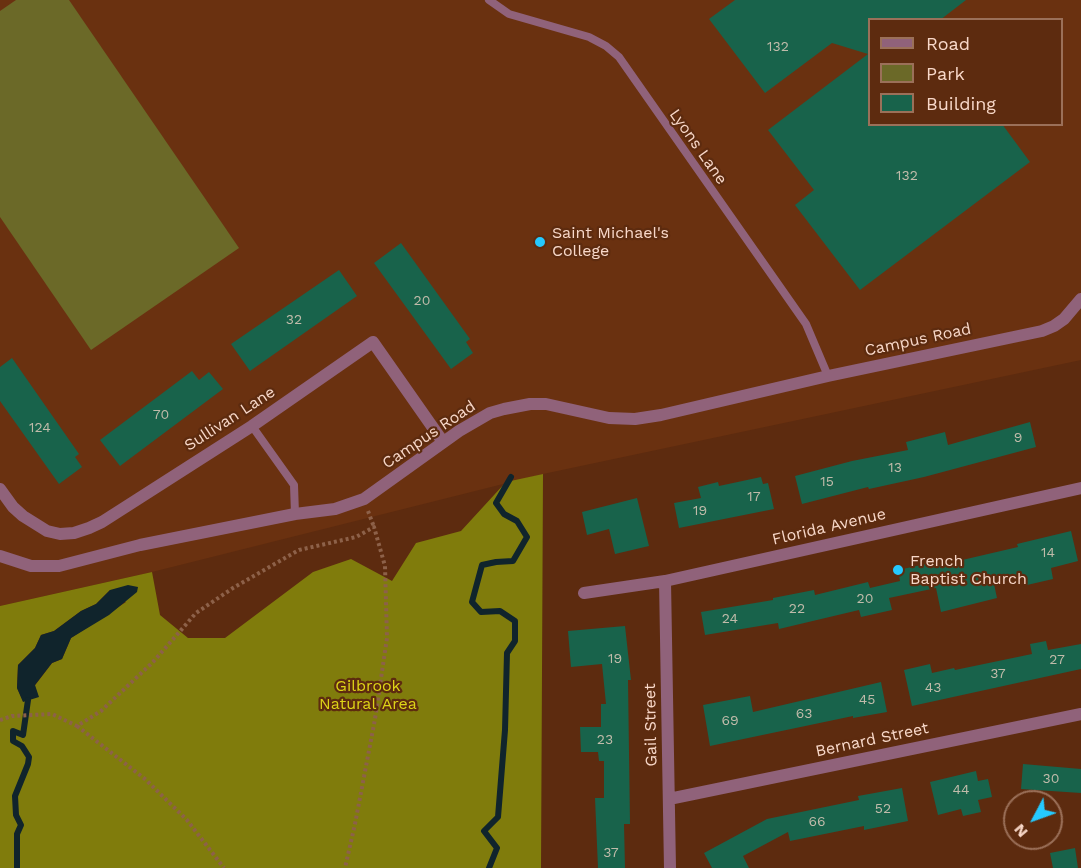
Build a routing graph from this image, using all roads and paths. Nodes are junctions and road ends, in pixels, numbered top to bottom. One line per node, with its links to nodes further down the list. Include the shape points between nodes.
1 (489, 0): 3 (lane, Lyons Lane, via 509,14 589,37 619,57 801,317)
2 (1081, 299): 3 (street, Campus Road, via 1064,319 1042,331)
3 (828, 376): 5 (street, Campus Road, via 635,419 603,417 546,404 524,405 490,413)
4 (252, 426): 5 (street, Sullivan Lane, via 373,342); 7 (street, Sullivan Lane, via 102,522 74,533 60,534 34,524 13,507); 8 (lane, via 294,484)
5 (443, 442): 8 (street, Campus Road, via 364,499 335,509)
6 (1081, 488): 10 (street, Florida Avenue)
7 (0, 489)
8 (295, 514): 9 (street, Campus Road, via 140,545 59,566 31,566)
9 (0, 556)
10 (665, 581): 11 (street, Florida Avenue); 15 (street, Gail Street)
11 (584, 593)
12 (1081, 714): 15 (street, Bernard Street)
13 (0, 720): 14 (path, via 52,714)
14 (77, 726): 16 (path, via 145,779 187,820); 17 (path, via 101,711 153,662 196,613 233,588 299,550 356,537 374,527 385,566 387,638)
15 (669, 799): 18 (street, Gail Street)
16 (224, 868)
17 (345, 868)
18 (670, 868)

